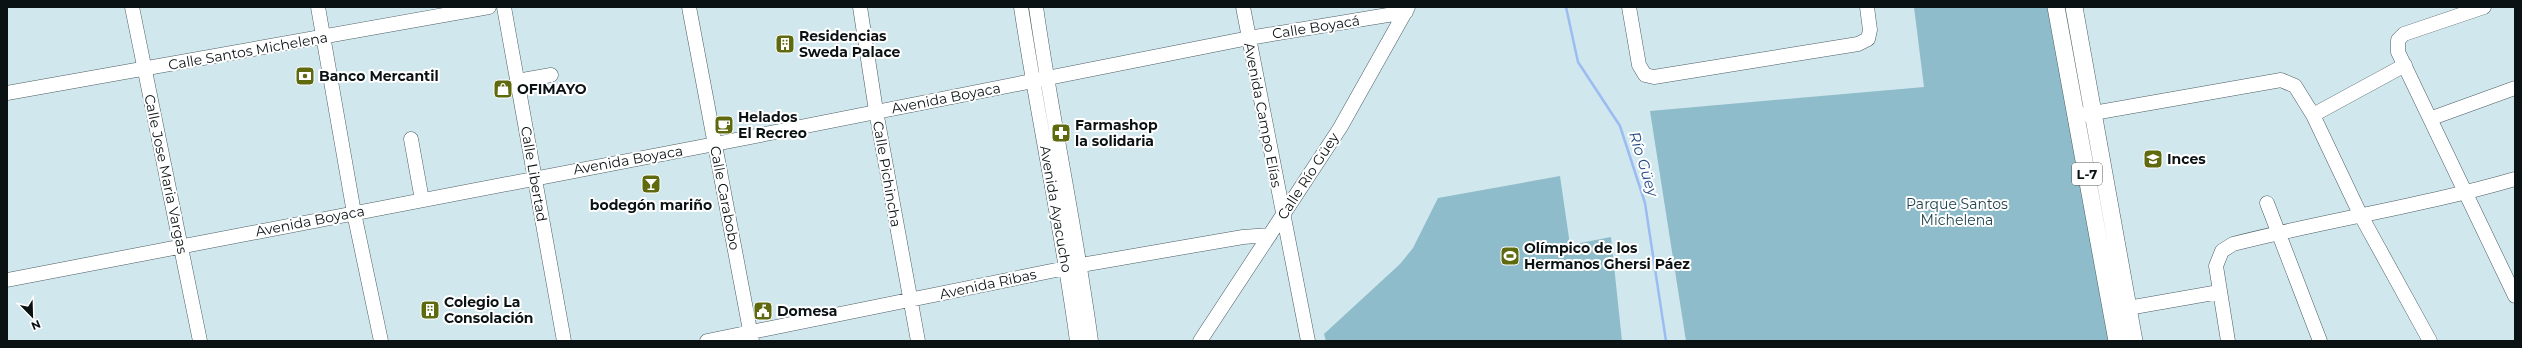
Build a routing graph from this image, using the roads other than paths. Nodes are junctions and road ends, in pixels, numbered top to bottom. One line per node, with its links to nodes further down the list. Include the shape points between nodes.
1 (132, 7): 19 (street, Calle Jose Maria Vargas)
2 (318, 7): 16 (street)
3 (489, 7): 16 (street, Calle Santos Michelena)
4 (504, 7): 22 (street, Calle Libertad)
5 (689, 7): 31 (street, Calle Carabobo)
6 (860, 7): 26 (street, Calle Pichincha)
7 (1021, 7): 23 (street, Avenida Ayacucho)
8 (1036, 7): 21 (street, Avenida Ayacucho)
9 (1243, 7): 17 (street, Avenida Campo Elías)
10 (1629, 7): 11 (street, via 1639,65 1644,75 1654,77 1858,44 1868,39 1870,30)
11 (1867, 7)
12 (2056, 7): 27 (main road, L-7)
13 (2074, 7): 27 (main road, L-7)
14 (2484, 7): 18 (street, via 2404,34 2398,40 2398,52)
15 (1407, 10): 17 (street, Calle Boyacá); 39 (street, Calle Río Güey, via 1340,128)
16 (324, 37): 19 (street, Calle Santos Michelena); 37 (street)
17 (1248, 38): 21 (street, Avenida Boyaca); 39 (street, Avenida Campo Elías)
18 (2406, 65): 28 (street); 29 (street)
19 (144, 70): 25 (street, Calle Santos Michelena); 42 (street, Calle Jose Maria Vargas)
20 (551, 75): 22 (street)
21 (1046, 78): 23 (street, Avenida Boyaca); 43 (street, Avenida Ayacucho)
22 (517, 81): 32 (street, Calle Libertad)
23 (1032, 81): 26 (street, Avenida Boyaca); 44 (street, Avenida Ayacucho)
24 (2515, 88): 29 (street)
25 (7, 93)
26 (876, 111): 31 (street, Avenida Boyaca); 48 (street, Calle Pichincha)
27 (2084, 115): 28 (street, via 2281,80 2295,86); 49 (main road, L-7); 60 (main road, L-7)
28 (2313, 115): 38 (street)
29 (2432, 118): 34 (street)
30 (411, 139): 35 (street)
31 (715, 144): 32 (street, Avenida Boyaca); 50 (street, Calle Carabobo)
32 (535, 177): 35 (street, Avenida Boyaca); 53 (street, Calle Libertad)
33 (2515, 179): 34 (street)
34 (2466, 193): 38 (street); 46 (street)
35 (422, 200): 37 (street, Avenida Boyaca)
36 (2267, 203): 40 (street)
37 (354, 213): 42 (street, Avenida Boyaca); 52 (street)
38 (2360, 214): 40 (street); 64 (street)
39 (1282, 216): 41 (street, Calle Río Güey); 59 (street, Avenida Campo Elías)
40 (2280, 232): 47 (street, via 2233,244 2222,251 2216,266); 63 (street)
41 (1270, 235): 43 (street, Avenida Ribas, via 1243,236); 58 (street, Calle Río Güey)
42 (180, 246): 45 (street, Avenida Boyaca); 51 (street, Calle Jose Maria Vargas)
43 (1081, 265): 44 (street, Avenida Ribas); 57 (street, Avenida Ayacucho)
44 (1067, 268): 48 (street, Avenida Ribas); 56 (street, Avenida Ayacucho)
45 (7, 280)
46 (2513, 287)
47 (2219, 292): 49 (street); 62 (street)
48 (910, 300): 50 (street, Avenida Ribas); 55 (street, Calle Pichincha)
49 (2128, 308): 61 (main road, L-7)
50 (751, 337): 54 (street, Avenida Ribas)
51 (200, 341)
52 (381, 341)
53 (564, 341)
54 (707, 341)
55 (918, 341)
56 (1076, 341)
57 (1091, 341)
58 (1200, 341)
59 (1308, 341)
60 (2117, 341)
61 (2134, 341)
62 (2228, 341)
63 (2320, 341)
64 (2430, 341)

